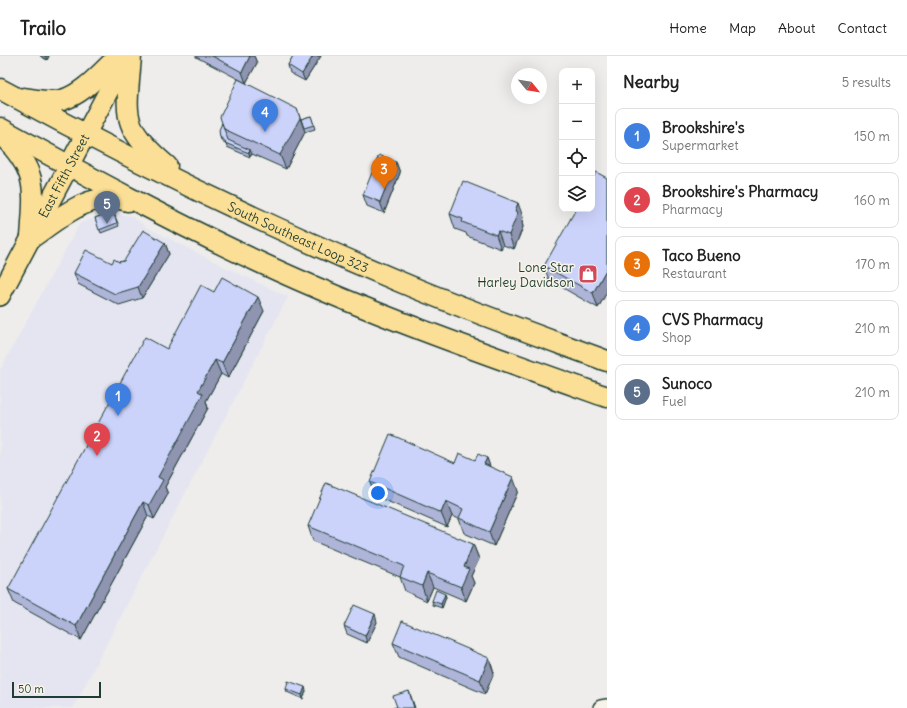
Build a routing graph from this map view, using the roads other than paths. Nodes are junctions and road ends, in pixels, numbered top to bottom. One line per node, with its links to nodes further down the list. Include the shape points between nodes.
1 (119, 56): 4 (highway, via 80,90 68,97 49,101)
2 (127, 56): 7 (main road, East Fifth Street)
3 (131, 56): 9 (highway, via 127,109 131,127 146,148)
4 (7, 93): 7 (highway, South Southeast Loop 323)
5 (0, 128): 8 (highway)
6 (0, 133): 11 (highway, via 18,152 28,169 33,198)
7 (85, 134): 8 (main road, East Fifth Street); 9 (highway, South Southeast Loop 323)
8 (69, 166): 10 (highway); 11 (main road, East Fifth Street)
9 (193, 188): 13 (highway, South Southeast Loop 323, via 300,239 404,284)
10 (146, 206): 11 (highway, via 122,199 94,200 77,207); 14 (highway, via 262,264 351,302)
11 (32, 238): 12 (main road, East Fifth Street)
12 (0, 296)
13 (604, 360): 14 (highway)
14 (588, 390): 15 (highway)
15 (607, 397)
16 (607, 707): 17 (street)
17 (601, 708)

